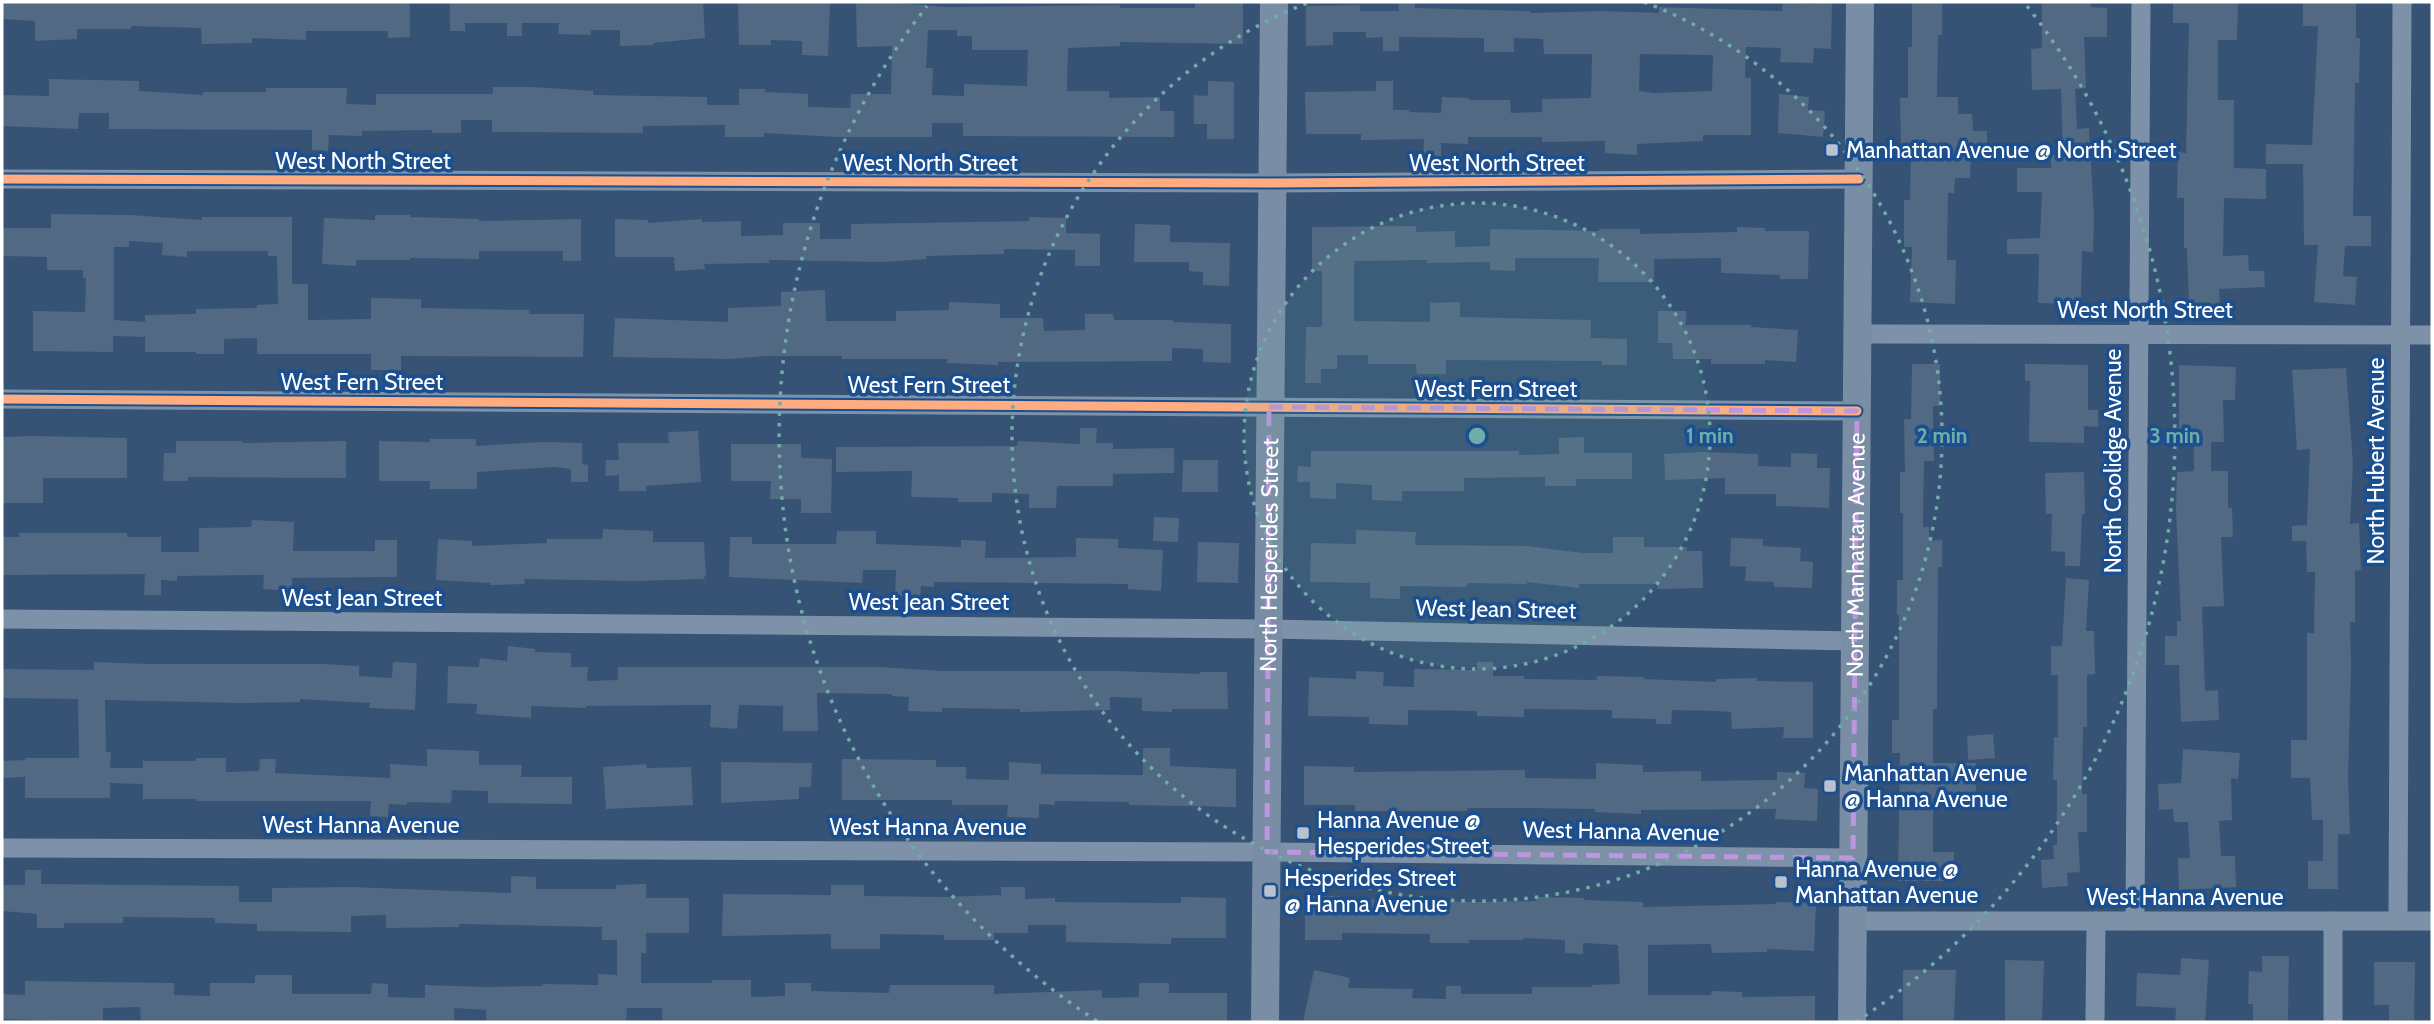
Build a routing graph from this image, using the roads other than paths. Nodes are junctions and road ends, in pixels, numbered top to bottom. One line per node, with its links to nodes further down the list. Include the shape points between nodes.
1 (1274, 2): 7 (street, North Hesperides Street)
2 (1860, 2): 6 (street, North Manhattan Avenue)
3 (2141, 2): 9 (street, North Coolidge Avenue)
4 (2402, 2): 10 (street, North Hubert Avenue)
5 (2, 179): 7 (street, West North Street)
6 (1859, 179): 7 (street, West North Street); 8 (street, North Manhattan Avenue)
7 (1272, 183): 13 (street, North Hesperides Street)
8 (1858, 334): 9 (street, West North Street); 14 (street, North Manhattan Avenue)
9 (2139, 334): 10 (street, West North Street); 23 (street, North Coolidge Avenue)
10 (2401, 335): 11 (street, West North Street); 25 (street, North Hubert Avenue)
11 (2432, 335)
12 (2, 399): 13 (street, West Fern Street)
13 (1269, 407): 14 (street, West Fern Street); 16 (street, North Hesperides Street)
14 (1857, 411): 17 (street, North Manhattan Avenue)
15 (2, 619): 16 (street, West Jean Street)
16 (1269, 629): 17 (street, West Jean Street); 19 (street, North Hesperides Street)
17 (1855, 641): 20 (street, North Manhattan Avenue)
18 (2, 848): 19 (street, West Hanna Avenue)
19 (1267, 852): 20 (street, West Hanna Avenue); 27 (street, North Hesperides Street)
20 (1853, 858): 21 (street, North Manhattan Avenue)
21 (1853, 921): 22 (street, West Hanna Avenue); 28 (street, North Manhattan Avenue)
22 (2096, 921): 23 (street, West Hanna Avenue); 29 (street)
23 (2135, 921): 24 (street, West Hanna Avenue)
24 (2333, 921): 25 (street, West Hanna Avenue); 30 (street)
25 (2398, 921): 26 (street, West Hanna Avenue)
26 (2432, 921)
27 (1265, 1022)
28 (1852, 1022)
29 (2095, 1022)
30 (2333, 1022)

